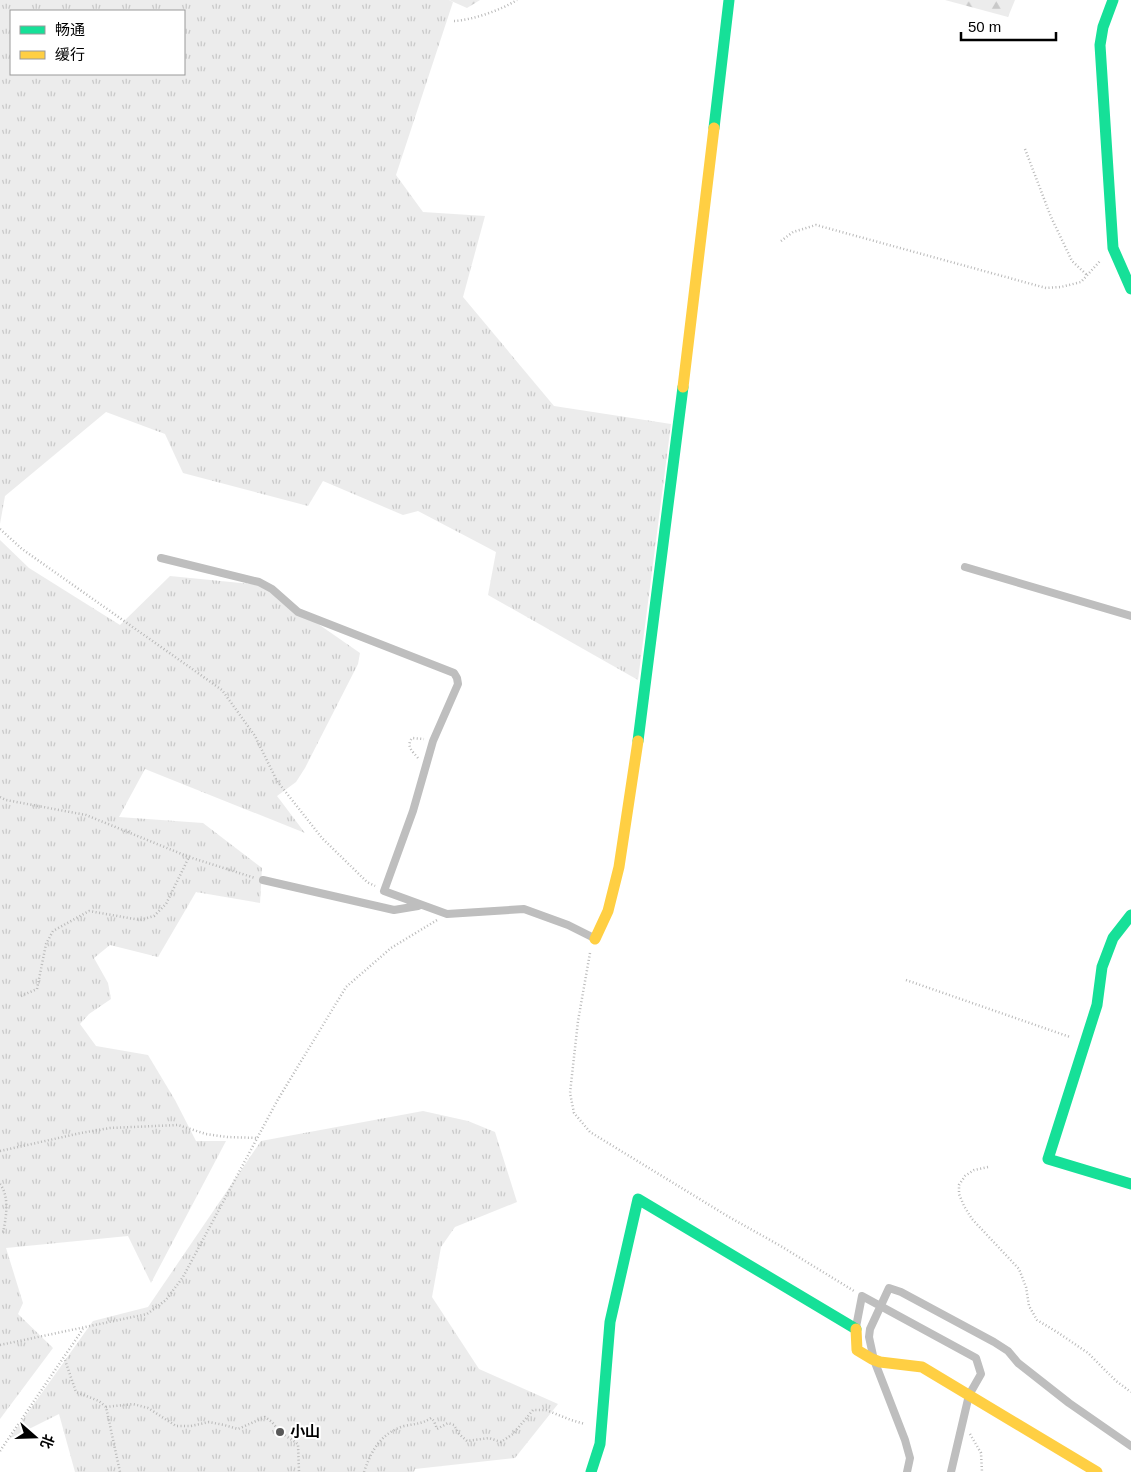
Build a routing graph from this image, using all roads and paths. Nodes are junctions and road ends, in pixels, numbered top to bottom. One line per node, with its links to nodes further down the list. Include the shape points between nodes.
1 (517, 0): 4 (path, via 483,15)
2 (729, 0): 23 (street, via 634,775 619,867 608,911)
3 (1113, 0): 7 (street, via 1100,45)
4 (454, 21)
5 (1025, 149): 8 (path, via 1072,261)
6 (781, 241): 8 (path, via 793,232 816,225 1046,288 1081,282)
7 (1113, 248): 8 (path); 9 (street)
8 (1087, 275)
9 (1131, 290)
10 (0, 529): 19 (path, via 22,549 222,690 255,736 277,781 322,838 367,882)
11 (161, 558): 14 (lane, via 258,582 272,589 298,612 454,673 458,684)
12 (965, 567): 13 (lane)
13 (1131, 616)
14 (433, 741): 15 (lane); 15 (path, via 412,738 409,742)
15 (426, 768): 19 (lane)
16 (0, 797): 17 (path, via 86,815)
17 (189, 857): 18 (path); 25 (path, via 166,904 154,916 140,920 89,911 53,931 46,944 37,989)
18 (264, 880): 20 (lane, via 394,910)
19 (384, 891): 20 (lane)
20 (420, 905): 21 (lane)
21 (447, 914): 23 (lane, via 524,909); 27 (path, via 391,948 346,987)
22 (1131, 915): 26 (street, via 1114,938 1102,967 1097,1005)
23 (595, 939): 33 (path, via 578,1021 570,1093 574,1113 590,1132)
24 (906, 980): 26 (path)
25 (21, 996)
26 (1085, 1042): 31 (street, via 1048,1159)
27 (258, 1138): 28 (path, via 206,1134 178,1125 110,1128); 35 (path, via 183,1277 166,1300 147,1314)
28 (0, 1151)
29 (988, 1167): 40 (path, via 974,1170 959,1185 959,1194 972,1219 1019,1269 1029,1306 1037,1320 1088,1353)
30 (0, 1184): 32 (path, via 4,1189 7,1213)
31 (1131, 1184)
32 (3, 1233)
33 (862, 1296): 34 (lane); 36 (lane)
34 (880, 1307): 39 (lane, via 869,1337); 41 (lane, via 976,1358 982,1374); 45 (lane, via 888,1288 994,1342)
35 (84, 1327): 37 (path); 46 (path)
36 (856, 1328): 39 (street, via 857,1350); 44 (street, via 638,1198 610,1322)
37 (0, 1345)
38 (65, 1360): 42 (path, via 76,1392)
39 (874, 1360): 41 (street, via 922,1367); 51 (lane, via 905,1440 910,1458)
40 (1131, 1392)
41 (969, 1395): 43 (lane); 54 (street)
42 (106, 1407): 47 (path); 48 (path, via 141,1406 176,1426 209,1422 238,1429 265,1417 298,1444)
43 (963, 1424): 52 (lane); 53 (path, via 981,1453)
44 (601, 1426): 49 (path, via 580,1424 546,1410 533,1410 502,1442 489,1438 467,1442 454,1425 448,1423 437,1429 431,1418 423,1423 396,1428 372,1450); 50 (street, via 600,1444)
45 (1131, 1446)
46 (0, 1451)
47 (120, 1472)
48 (299, 1472)
49 (364, 1472)
50 (591, 1472)
51 (907, 1472)
52 (951, 1472)
53 (982, 1472)
54 (1097, 1472)

